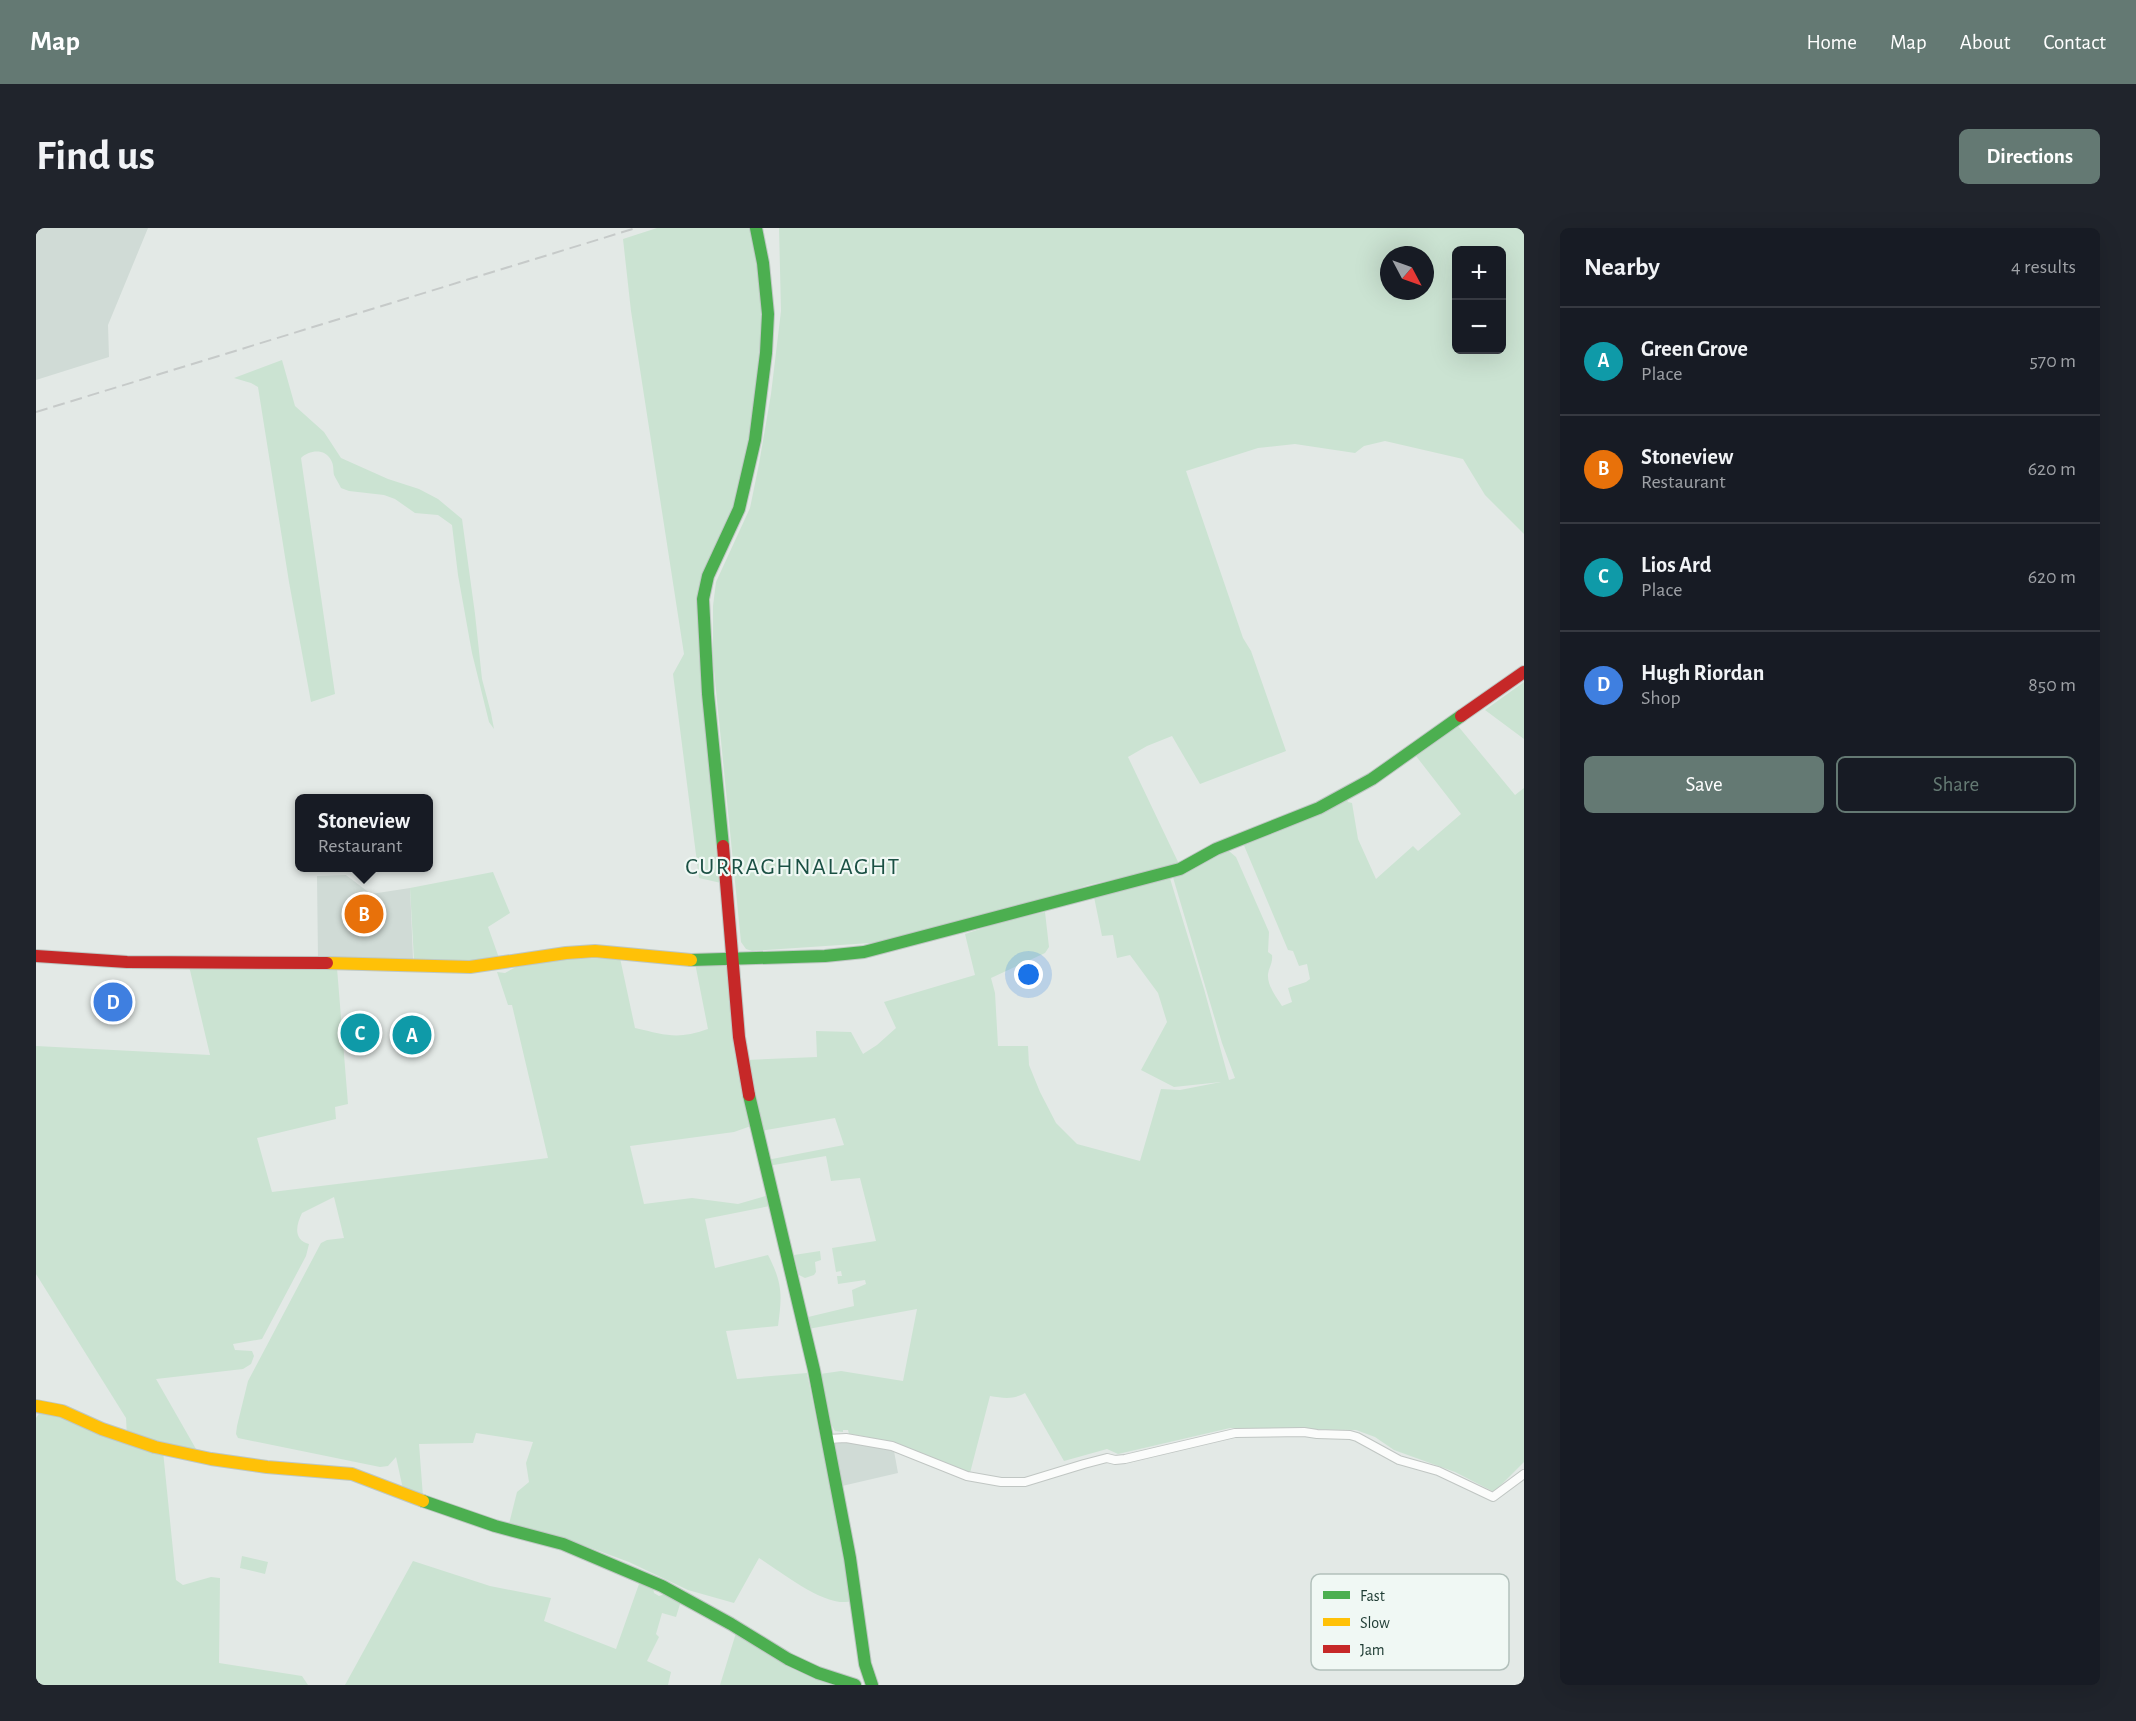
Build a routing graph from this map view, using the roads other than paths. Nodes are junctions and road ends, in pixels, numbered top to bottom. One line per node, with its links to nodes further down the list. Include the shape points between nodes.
1 (756, 228): 4 (street, via 768,314 755,440 739,509 708,576 703,599)
2 (1524, 672): 4 (street, via 1345,795 1216,849 1180,869 864,952)
3 (36, 956): 4 (street, via 128,962 460,967 595,951 680,960)
4 (732, 958): 6 (street, via 739,1037 753,1118)
5 (36, 1406): 8 (street, via 155,1447 267,1467 352,1474 487,1523 563,1544 662,1586 788,1659)
6 (828, 1439): 7 (street, via 892,1446 956,1472 1001,1482 1025,1482 1107,1458 1125,1459 1225,1435 1294,1432 1357,1437 1399,1460 1438,1472 1493,1497); 9 (street)
7 (1524, 1474)
8 (855, 1685)
9 (872, 1685)

